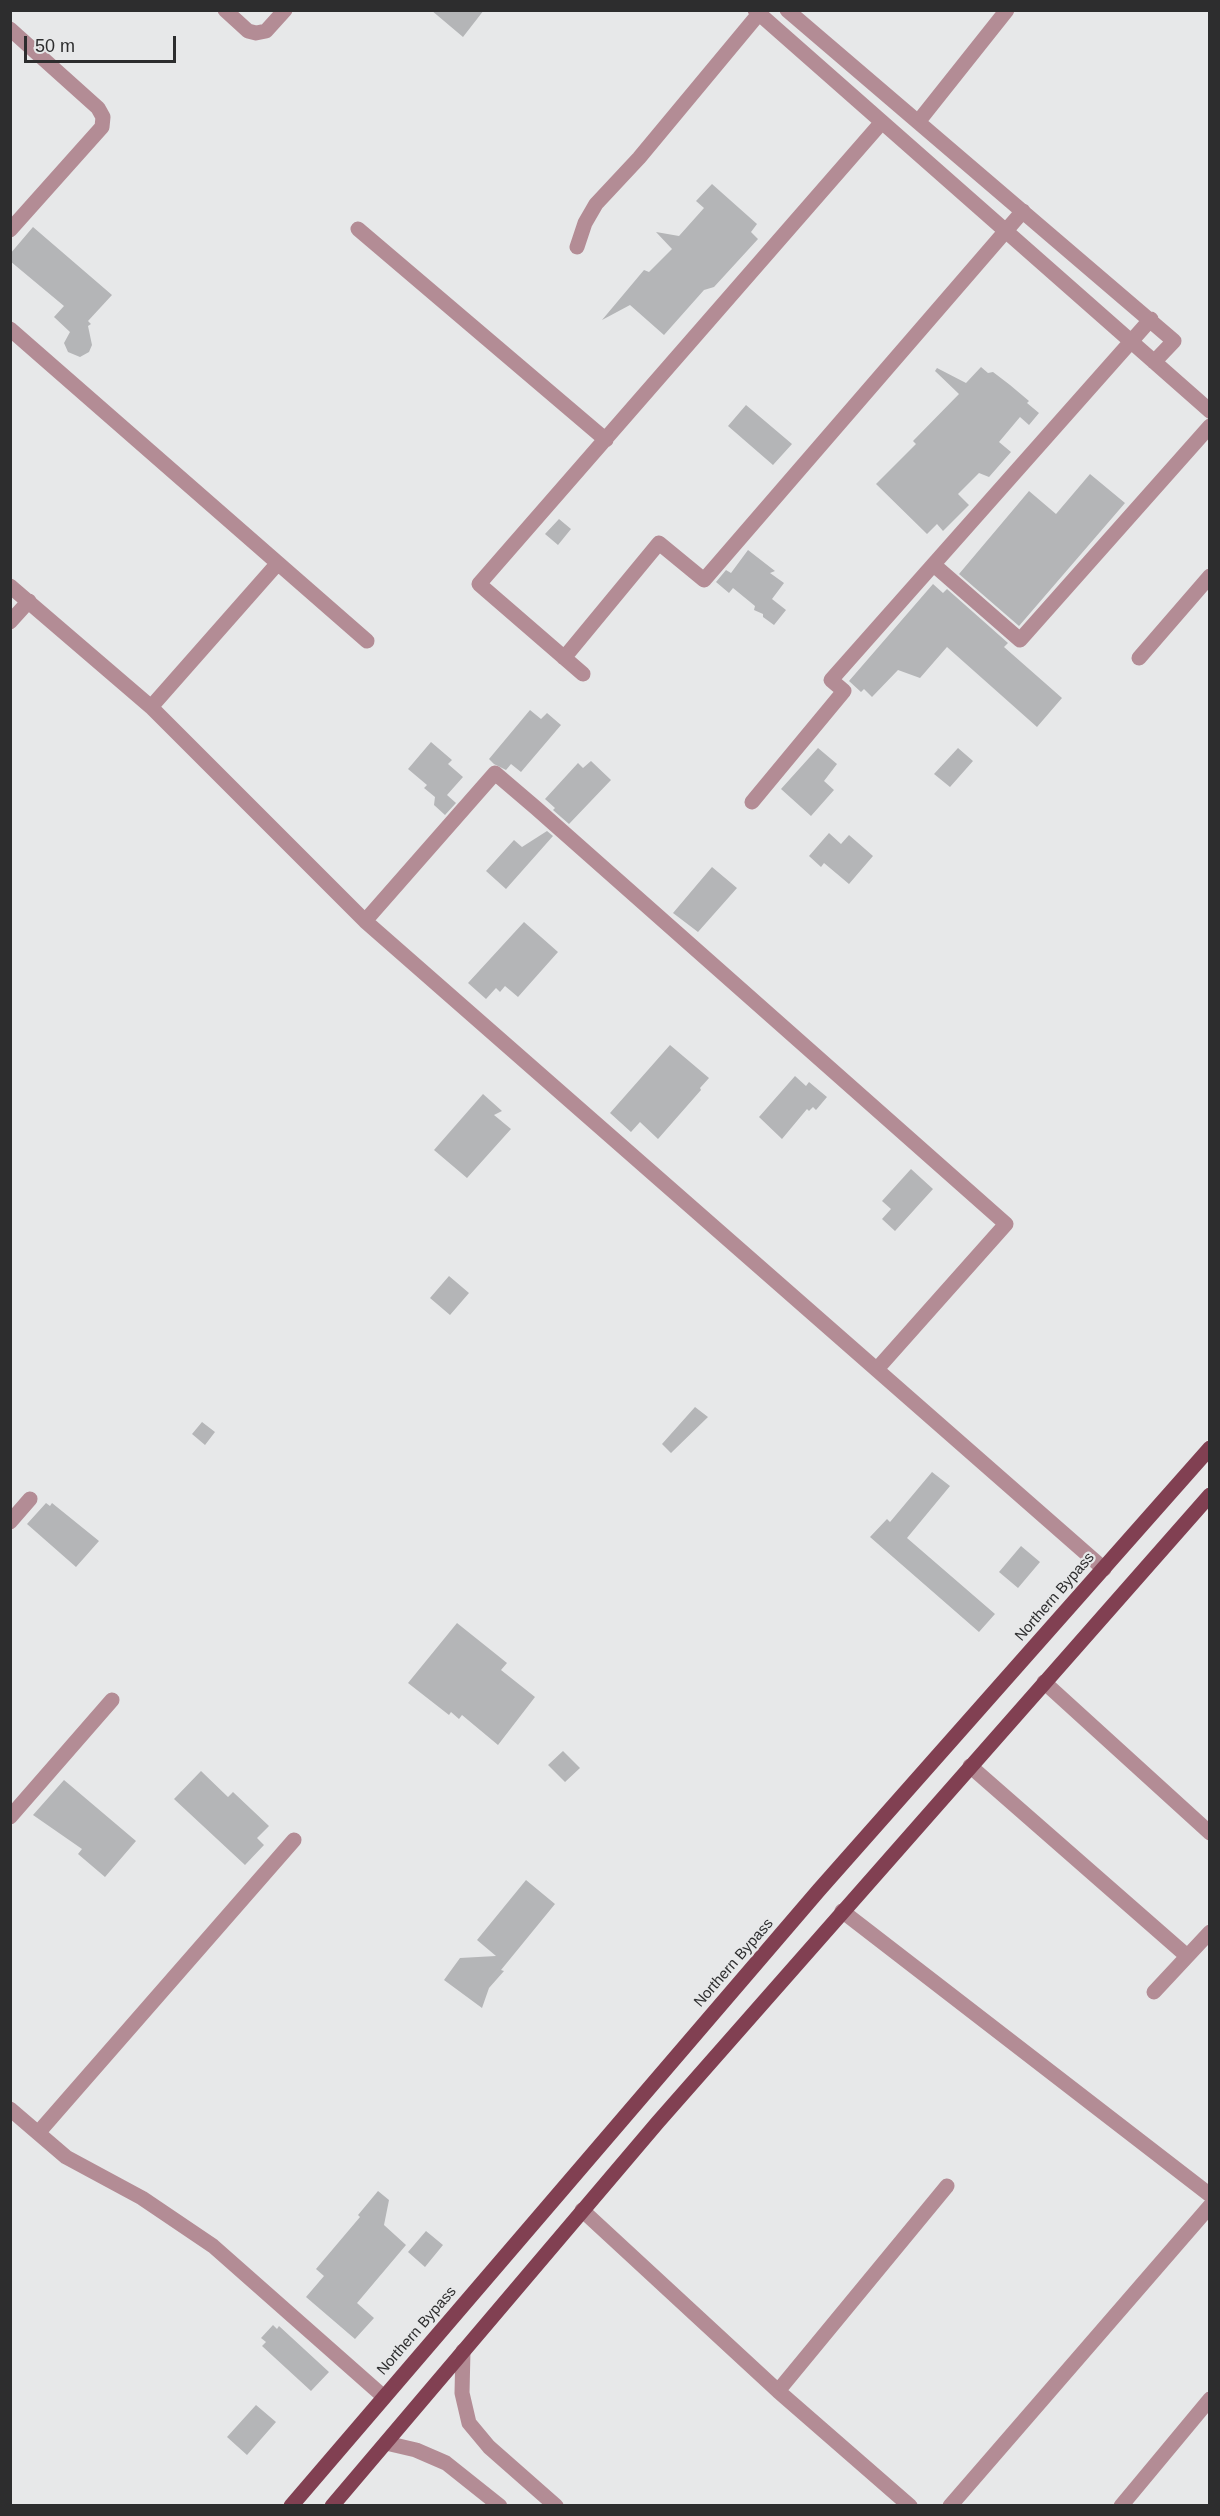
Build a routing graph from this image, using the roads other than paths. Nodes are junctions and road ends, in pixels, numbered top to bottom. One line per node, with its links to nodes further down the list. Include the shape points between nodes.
1 (225, 10): 2 (street, via 248,31 256,33 266,31)
2 (285, 10)
3 (786, 10): 7 (street)
4 (1007, 10): 8 (street)
5 (758, 12): 9 (street); 14 (street, via 639,158 596,204)
6 (10, 29): 12 (street, via 98,108 103,117 102,127)
7 (889, 98): 8 (street); 9 (street)
8 (913, 118): 9 (street); 10 (street)
9 (882, 123): 13 (street); 21 (street)
10 (1023, 211): 13 (street); 15 (street)
11 (358, 229): 21 (street)
12 (10, 230)
13 (1005, 231): 17 (street); 29 (street, via 704,580 659,543)
14 (577, 247)
15 (1151, 320): 17 (street); 18 (street, via 1174,340)
16 (10, 329): 22 (street)
17 (1130, 343): 18 (street); 23 (street)
18 (1154, 362): 19 (street)
19 (1209, 411)
20 (1209, 426): 23 (street, via 1020,640)
21 (606, 440): 29 (street, via 479,584)
22 (278, 563): 28 (street); 32 (street)
23 (934, 565): 33 (street, via 831,680 844,691)
24 (1209, 576): 30 (street)
25 (10, 586): 26 (street)
26 (29, 601): 27 (street); 32 (street)
27 (10, 622)
28 (367, 641)
29 (564, 658): 31 (street)
30 (1139, 658)
31 (583, 674)
32 (151, 707): 34 (street)
33 (752, 802)
34 (365, 921): 35 (street); 35 (street, via 495,772 1006,1224)
35 (877, 1369): 40 (street)
36 (1209, 1448): 40 (main road, Northern Bypass)
37 (1209, 1495): 41 (main road)
38 (30, 1499): 39 (street)
39 (10, 1522)
40 (1104, 1569): 51 (main road, Northern Bypass)
41 (1044, 1682): 43 (main road); 45 (street)
42 (112, 1700): 44 (street)
43 (970, 1766): 47 (main road); 49 (street)
44 (10, 1817)
45 (1209, 1833)
46 (294, 1840): 54 (street)
47 (842, 1911): 53 (main road); 56 (street)
48 (1209, 1932): 49 (street)
49 (1187, 1956): 50 (street)
50 (1154, 1992)
51 (637, 2102): 53 (main road); 61 (main road, Northern Bypass)
52 (10, 2109): 54 (street)
53 (658, 2121): 58 (main road)
54 (38, 2133): 61 (street, via 66,2157 142,2198 213,2246)
55 (947, 2186): 60 (street)
56 (1209, 2195)
57 (1209, 2206): 69 (street)
58 (582, 2210): 59 (main road); 60 (street)
59 (463, 2350): 63 (main road); 67 (street, via 462,2393 469,2423 489,2447)
60 (778, 2391): 68 (street)
61 (384, 2397): 64 (main road, Northern Bypass)
62 (1209, 2399): 70 (street)
63 (386, 2443): 65 (main road); 66 (street, via 446,2463)
64 (291, 2505)
65 (332, 2505)
66 (501, 2505)
67 (556, 2505)
68 (910, 2505)
69 (950, 2505)
70 (1121, 2505)

